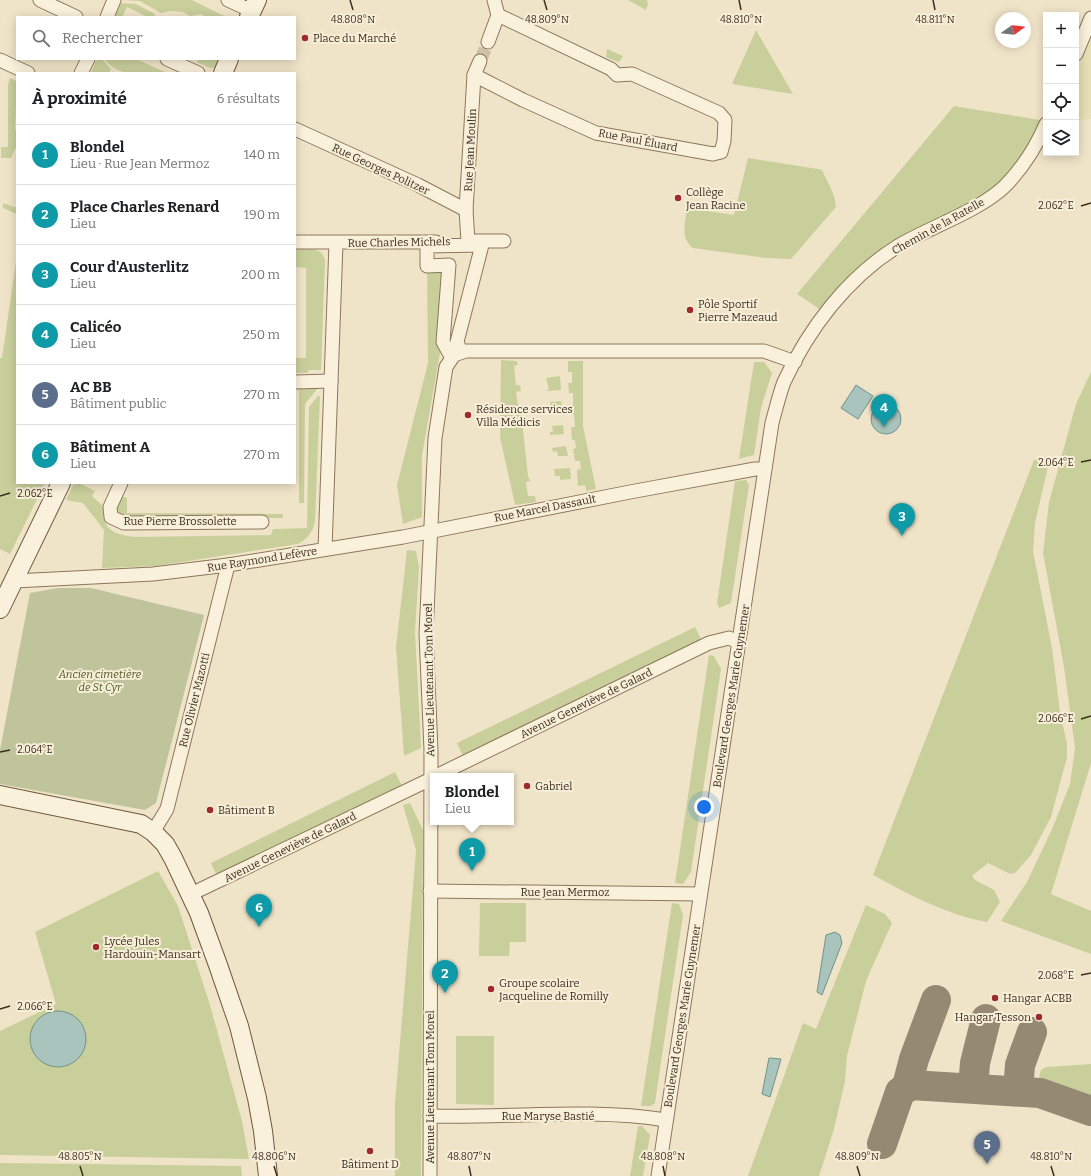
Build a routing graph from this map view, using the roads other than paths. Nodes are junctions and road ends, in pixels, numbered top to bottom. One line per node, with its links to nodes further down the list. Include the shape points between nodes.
1 (40, 0): 7 (street)
2 (114, 0): 8 (street)
3 (228, 0): 5 (street)
4 (494, 0): 6 (street)
5 (253, 9)
6 (498, 15): 10 (street); 21 (street, Rue Paul Éluard, via 611,69 617,76 632,74 719,113 725,120 721,152 713,154 596,133)
7 (74, 16)
8 (107, 16)
9 (1091, 18): 11 (street)
10 (488, 42)
11 (1078, 48)
12 (0, 60): 17 (street)
13 (88, 60): 18 (street)
14 (169, 60): 19 (street)
15 (229, 60): 20 (street)
16 (480, 61): 21 (street, Rue Jean Moulin)
17 (26, 72)
18 (82, 72)
19 (196, 72)
20 (223, 72)
21 (474, 76): 24 (street, Rue Jean Moulin)
22 (296, 129): 24 (street, Rue Georges Politzer, via 418,185)
23 (1043, 130): 30 (street, Chemin de la Ratelle, via 1029,156 1003,187 975,206 896,247 852,283 820,319)
24 (466, 210): 25 (street, Rue Jean Moulin)
25 (468, 240): 26 (street, Rue Charles Michels); 28 (street, Rue Charles Michels)
26 (504, 241)
27 (296, 242): 28 (street, Rue Charles Michels)
28 (336, 242): 31 (street, Rue Raymond Lefèvre)
29 (482, 245): 29 (street, via 427,246 427,266 449,265 443,342 449,353 459,347 458,342)
30 (795, 362): 33 (street, Boulevard Georges Marie Guynemer, via 784,383 772,422); 37 (street, Avenue Lieutenant Tom Morel, via 764,351 466,351 454,355 446,367 435,438)
31 (331, 381): 32 (street); 38 (street, Rue Raymond Lefèvre)
32 (296, 382)
33 (765, 469): 37 (street, Rue Marcel Dassault, via 630,492); 42 (street, Boulevard Georges Marie Guynemer)
34 (61, 484): 40 (street)
35 (122, 484): 36 (street, Rue Pierre Brossolette, via 110,507 112,517 117,521)
36 (262, 522)
37 (431, 531): 38 (street, Rue Marcel Dassault); 43 (street, Avenue Lieutenant Tom Morel, via 426,634)
38 (325, 549): 39 (street, Rue Raymond Lefèvre)
39 (228, 565): 40 (street, Rue Raymond Lefèvre, via 153,574); 48 (street, Rue Olivier Mazotti, via 167,809)
40 (14, 582): 41 (street)
41 (0, 609)
42 (738, 642): 44 (street, Avenue Geneviève de Galard, via 729,638 710,643); 51 (street, Boulevard Georges Marie Guynemer)
43 (433, 773)
44 (441, 773)
45 (430, 778): 50 (street, Avenue Geneviève de Galard)
46 (0, 795): 48 (street, via 140,824)
47 (432, 825): 49 (street, Avenue Lieutenant Tom Morel)
48 (153, 832): 50 (street, via 165,844)
49 (430, 891): 51 (street, Rue Jean Mermoz); 52 (street, Avenue Lieutenant Tom Morel)
50 (191, 894): 54 (street, via 239,1026 257,1098)
51 (700, 894): 53 (street, Boulevard Georges Marie Guynemer)
52 (430, 1116): 53 (street, Rue Maryse Bastié, via 599,1115 648,1116); 55 (street, Avenue Lieutenant Tom Morel)
53 (666, 1120): 56 (street, Boulevard Georges Marie Guynemer)
54 (268, 1176)
55 (430, 1176)
56 (658, 1176)

